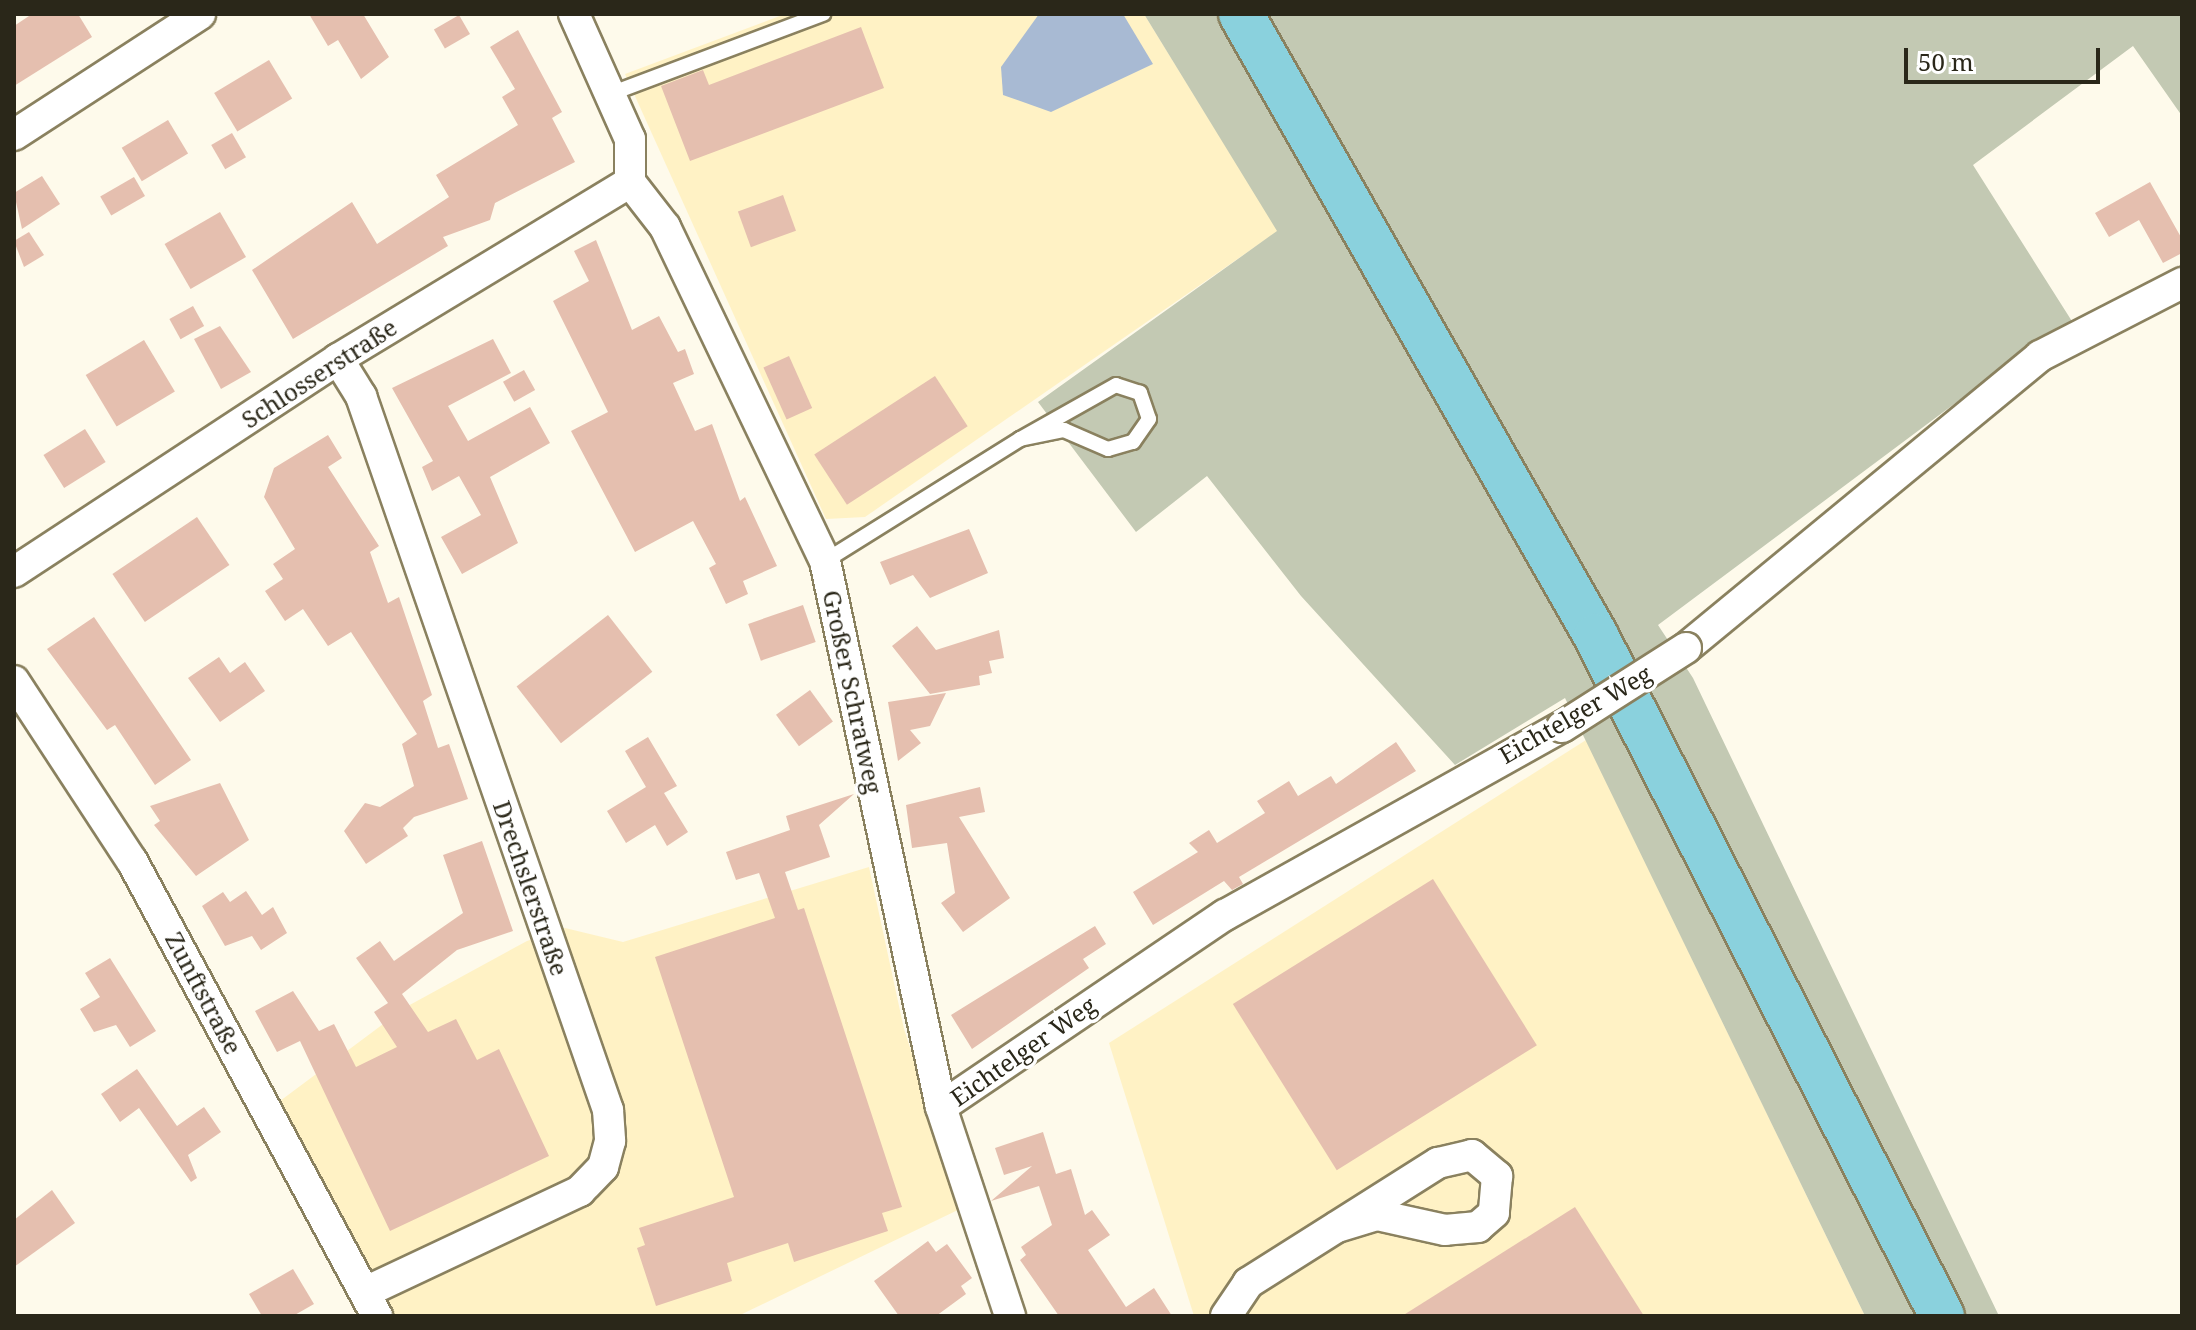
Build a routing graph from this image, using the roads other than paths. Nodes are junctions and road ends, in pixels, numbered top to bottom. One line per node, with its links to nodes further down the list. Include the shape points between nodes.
1 (200, 14): 6 (street)
2 (574, 14): 5 (street)
3 (823, 14): 5 (lane)
4 (1241, 14): 19 (main road, via 1618,677)
5 (610, 94): 7 (street, via 630,139)
6 (14, 135)
7 (630, 182): 9 (street, Schlosserstraße); 11 (street, Großer Schratweg, via 665,227)
8 (2182, 283): 14 (street, Eichtelger Weg, bridge, via 2040,356 1686,648 1562,727 1225,915)
9 (338, 359): 12 (street, Schlosserstraße); 16 (street, Drechslerstraße, via 371,426 608,1110 610,1141 603,1167 580,1191)
10 (1020, 439): 10 (lane, via 1116,385 1140,393 1149,419 1133,442 1108,449 1064,430); 11 (lane)
11 (825, 561): 14 (street, Großer Schratweg)
12 (14, 572)
13 (14, 681): 16 (street, Zunftstraße, via 132,861)
14 (941, 1107): 17 (street, Großer Schratweg)
15 (1337, 1227): 15 (street, via 1438,1163 1472,1155 1497,1176 1494,1213 1478,1227 1445,1230 1377,1215); 18 (street, via 1248,1283)
16 (371, 1304)
17 (1010, 1316)
18 (1226, 1316)
19 (1942, 1316)

